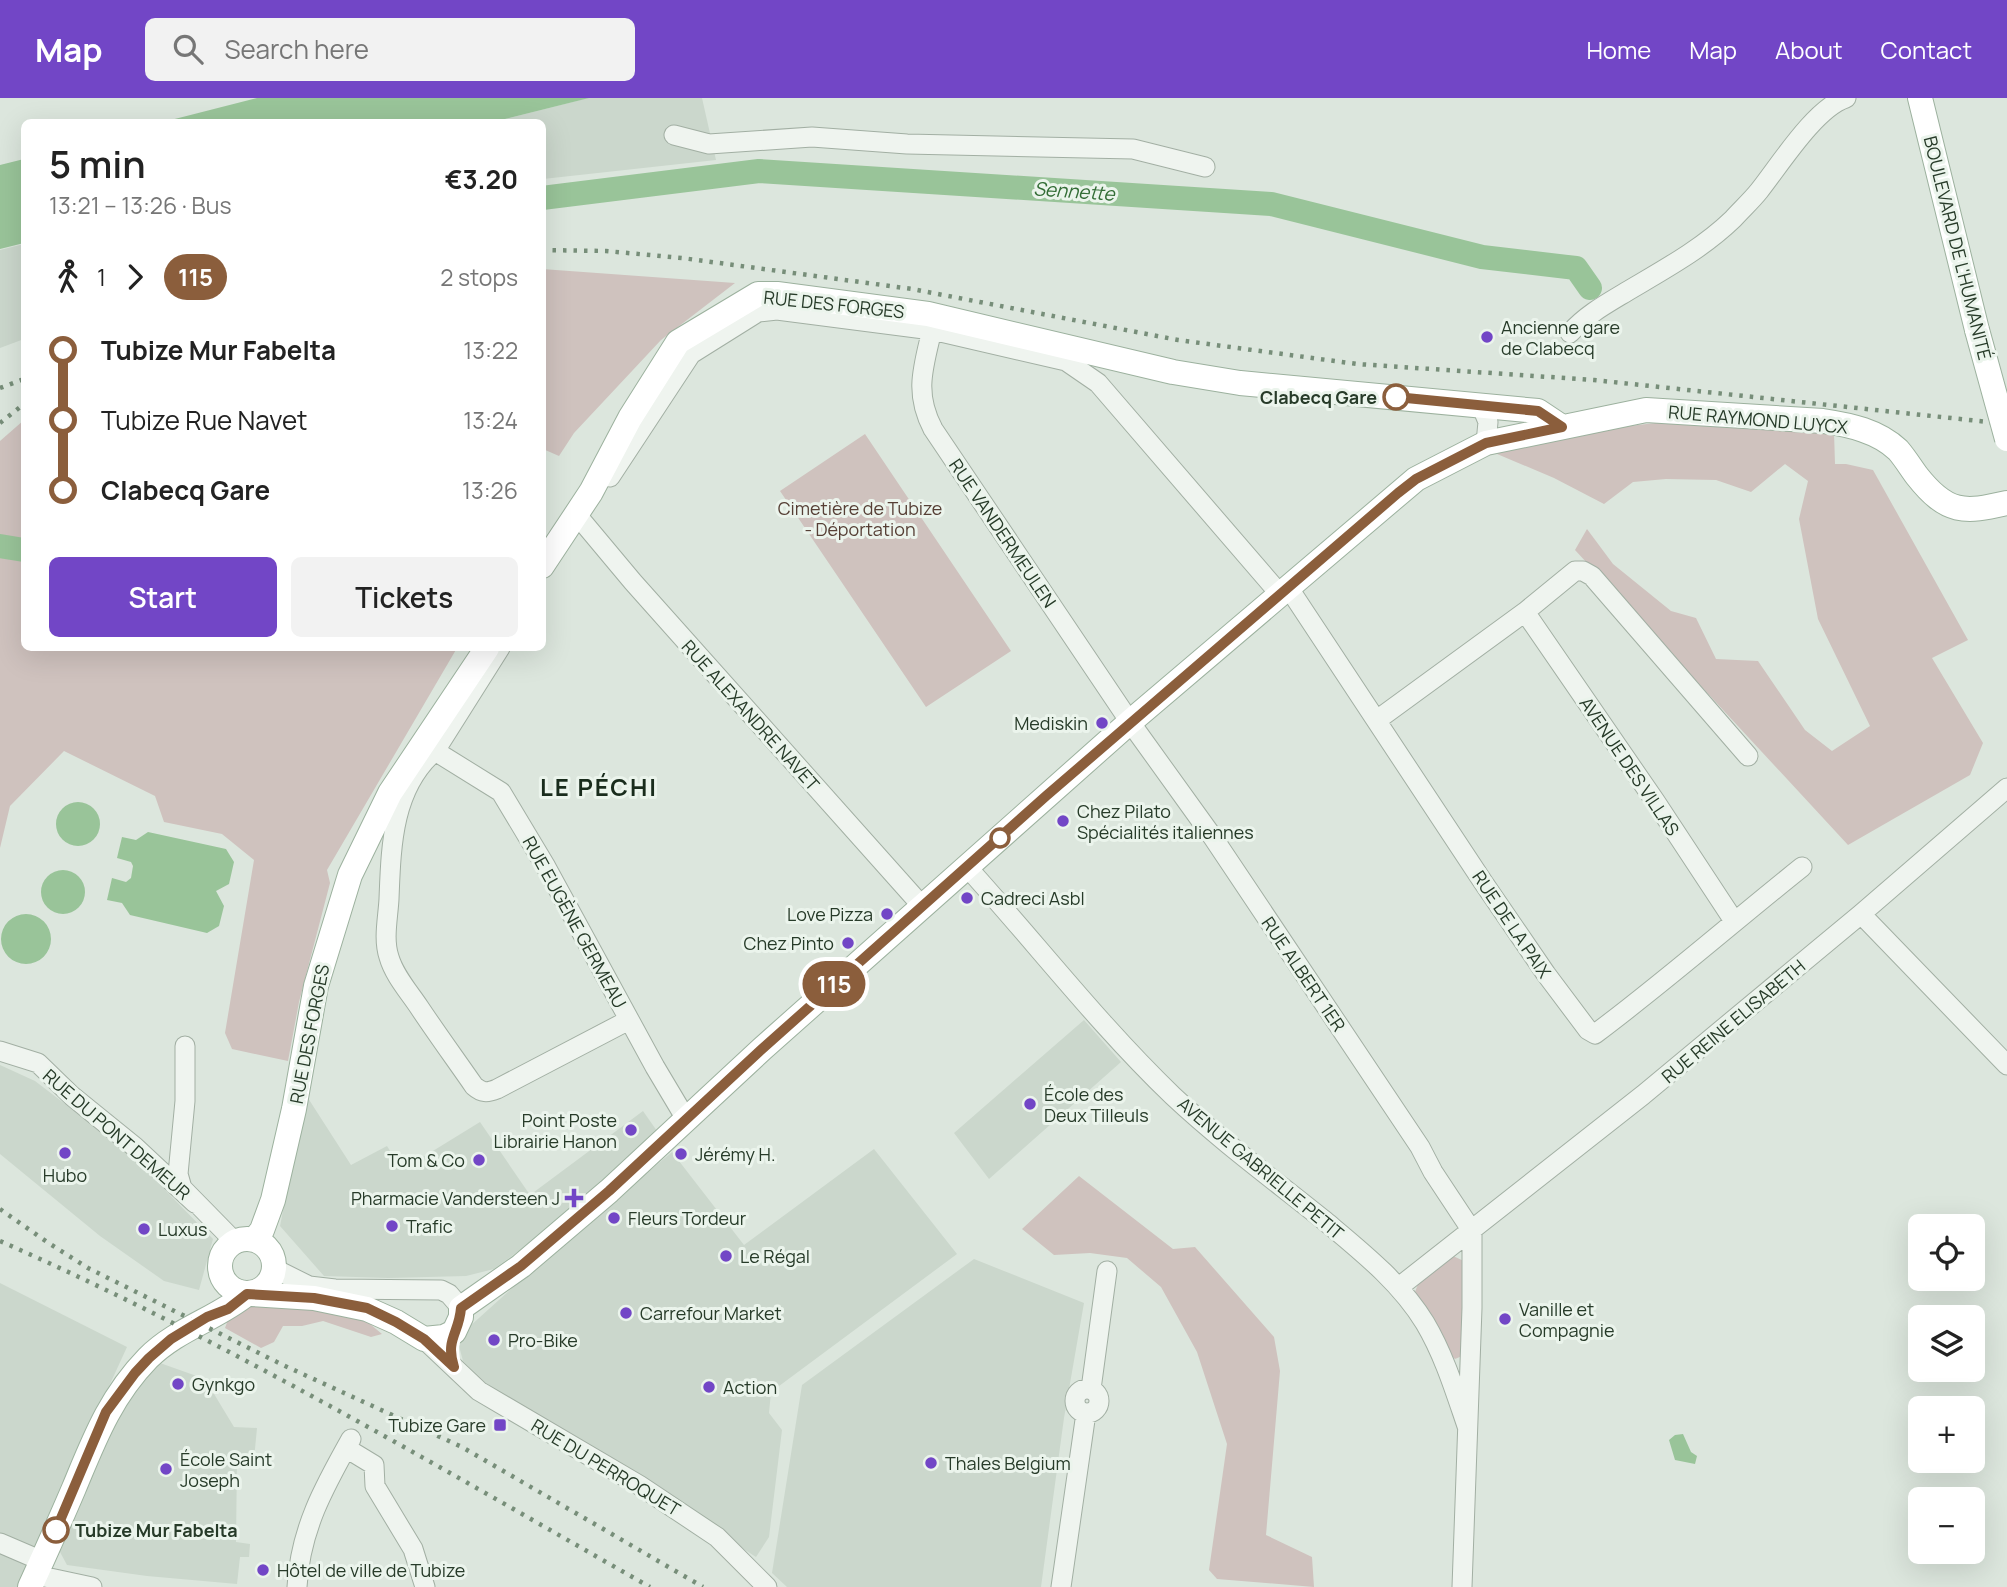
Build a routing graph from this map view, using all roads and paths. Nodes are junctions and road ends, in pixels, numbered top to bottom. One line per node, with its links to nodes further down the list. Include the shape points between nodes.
1 (1846, 98): 6 (street, via 1835,102 1816,121 1757,193 1714,235 1601,307)
2 (1920, 98): 11 (main road, BOULEVARD DE L'HUMANITÉ, bridge)
3 (674, 135): 4 (street, via 709,144 812,137 1133,149)
4 (1205, 167)
5 (932, 330): 8 (street, RUE DES FORGES); 14 (street, RUE DES FORGES, via 777,310 758,312 691,354); 22 (street, RUE VANDERMEULEN, via 920,395 933,429)
6 (1570, 333)
7 (1092, 352): 8 (street); 9 (main road, RUE DES FORGES, via 1240,383); 15 (main road, RUE DES FORGES, via 928,314 758,294 678,342)
8 (1066, 361): 17 (street, RUE DES FORGES, via 1098,383)
9 (1481, 405): 10 (main road, RUE DES FORGES, via 1538,411); 12 (street, via 1488,422)
10 (1562, 427): 12 (main road, RUE RAYMOND LUYCX); 13 (main road, RUE RAYMOND LUYCX, via 1646,410 1847,425 1870,432 1897,450 1920,480 1953,508 1971,511)
11 (2007, 439)
12 (1486, 443): 17 (main road, RUE RAYMOND LUYCX, via 1416,479)
13 (2007, 503)
14 (582, 521): 16 (street, RUE DES FORGES); 31 (street, RUE ALEXANDRE NAVET)
15 (546, 560)
16 (546, 575)
17 (1284, 590): 21 (street, RUE DE LA PAIX); 22 (main road, RUE RAYMOND LUYCX)
18 (1525, 612): 21 (street); 24 (street, via 1575,571 1592,576); 33 (street, AVENUE DES VILLAS)
19 (485, 651): 25 (main road, RUE DES FORGES)
20 (498, 651): 23 (street, RUE DES FORGES)
21 (1377, 720): 33 (street, RUE DE LA PAIX, via 1542,968 1595,1034)
22 (1130, 722): 29 (main road, RUE RAYMOND LUYCX); 40 (street, RUE ALBERT 1ER, via 1212,836)
23 (435, 751): 25 (street, RUE DES FORGES); 34 (street, RUE EUGÈNE GERMEAU, via 501,792)
24 (1748, 756)
25 (400, 788): 34 (street, RUE DES FORGES, via 391,846 389,959 474,1086 487,1093 497,1090); 41 (main road, RUE DES FORGES, via 351,875 316,986 274,1200 261,1230)
26 (2007, 788): 28 (street, RUE REINE ELISABETH)
27 (2007, 796): 28 (street, RUE REINE ELISABETH)
28 (1989, 804): 32 (street, RUE REINE ELISABETH)
29 (967, 867): 31 (main road, RUE RAYMOND LUYCX); 45 (street, AVENUE GABRIELLE PETIT, via 1172,1095)
30 (1802, 867): 33 (street, RUE DE LA PAIX)
31 (922, 906): 38 (main road, RUE RAYMOND LUYCX)
32 (1861, 914): 37 (street); 40 (street, RUE REINE ELISABETH)
33 (1734, 921)
34 (629, 1020): 38 (street, RUE EUGÈNE GERMEAU)
35 (185, 1046): 39 (street, RUE DU PONT DEMEUR, via 178,1174 182,1188)
36 (0, 1051): 39 (street, RUE DU PONT DEMEUR, via 37,1063)
37 (2007, 1065)
38 (686, 1119): 47 (main road, RUE RAYMOND LUYCX, via 521,1266)
39 (195, 1203): 41 (street, RUE DU PONT DEMEUR)
40 (1472, 1231): 45 (street, RUE REINE ELISABETH); 52 (street)
41 (244, 1240): 42 (main road, via 270,1250); 44 (main road, via 222,1255)
42 (275, 1269): 46 (main road, via 267,1285); 47 (street, via 309,1286 441,1290)
43 (1107, 1271): 59 (street, via 1091,1389 1076,1397 1078,1410 1087,1413)
44 (221, 1274): 46 (main road, via 230,1288); 48 (main road)
45 (1399, 1287): 52 (street, AVENUE GABRIELLE PETIT, via 1448,1370)
46 (249, 1294): 48 (main road); 50 (main road, via 314,1298 367,1308)
47 (461, 1308): 49 (main road)
48 (207, 1317): 54 (main road, via 149,1358 106,1412)
49 (454, 1332): 50 (main road); 51 (street, via 449,1351)
50 (424, 1339): 51 (street, RUE DU PERROQUET)
51 (454, 1367): 55 (street, RUE DU PERROQUET, via 479,1391 718,1537)
52 (1467, 1426): 60 (street)
53 (0, 1543): 54 (street)
54 (36, 1574): 56 (street)
55 (760, 1581)
56 (92, 1587)
57 (297, 1587): 58 (street, via 311,1515 349,1443 374,1465 375,1486 414,1549)
58 (425, 1587)
59 (1061, 1587)
60 (1462, 1587)

